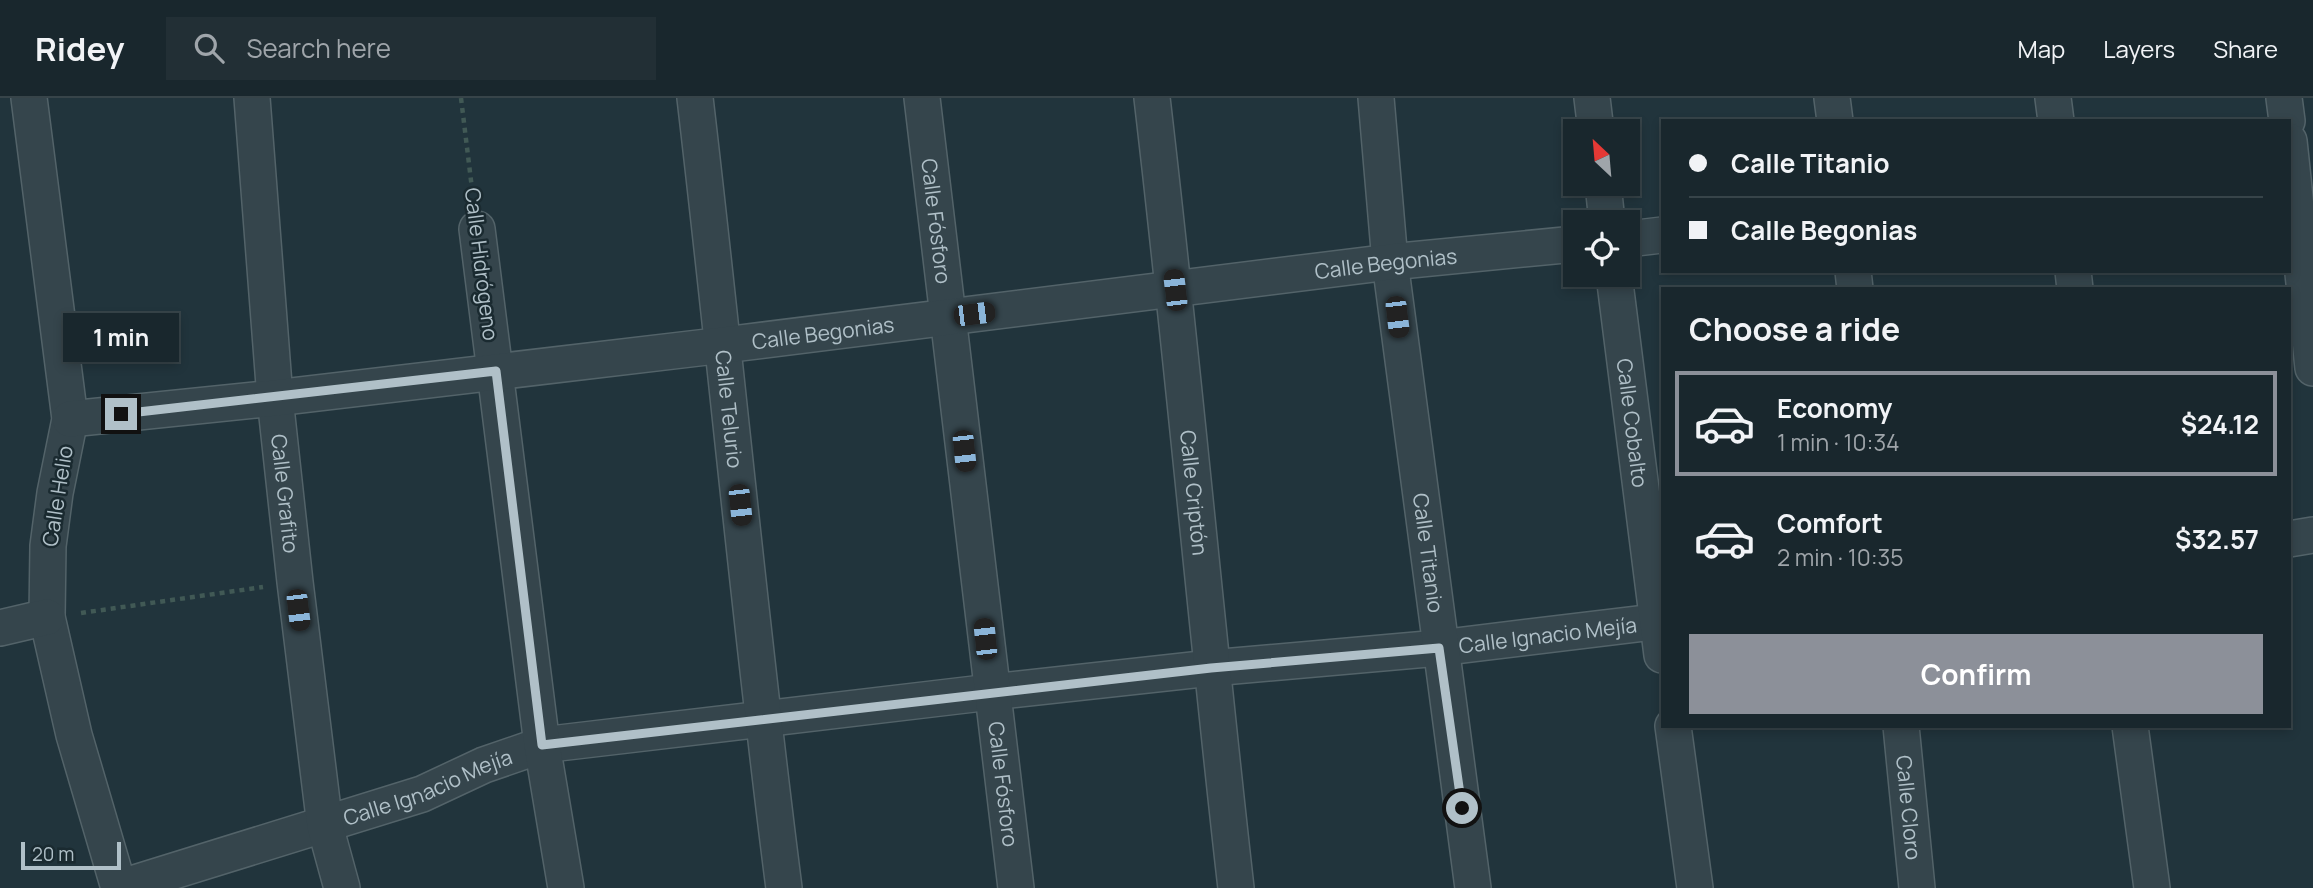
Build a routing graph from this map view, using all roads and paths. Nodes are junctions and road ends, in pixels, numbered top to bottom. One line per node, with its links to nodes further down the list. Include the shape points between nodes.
1 (29, 98): 29 (street, Calle Helio)
2 (252, 98): 28 (street, Calle Grafito)
3 (461, 98): 17 (path, Calle Hidrógeno)
4 (695, 98): 25 (street, Calle Telurio)
5 (922, 98): 24 (street, Calle Fósforo)
6 (1152, 98): 23 (street, Calle Criptón)
7 (1376, 98): 21 (street, Calle Titanio)
8 (1592, 98): 12 (street)
9 (1832, 98): 13 (street)
10 (2053, 98): 14 (street)
11 (2284, 98): 15 (street)
12 (1595, 119)
13 (1835, 119)
14 (2056, 119)
15 (2287, 119)
16 (2296, 156): 26 (street)
17 (477, 229): 27 (street, Calle Hidrógeno)
18 (1661, 235): 19 (street)
19 (1640, 238)
20 (1563, 245): 21 (street, Calle Begonias)
21 (1390, 262): 23 (street, Calle Begonias); 36 (street, Calle Titanio)
22 (1616, 287): 35 (street, Calle Cobalto)
23 (1175, 290): 24 (street, Calle Begonias); 37 (street, Calle Criptón)
24 (948, 317): 25 (street, Calle Begonias); 38 (street, Calle Fósforo)
25 (724, 345): 27 (street, Calle Begonias); 39 (street, Calle Telurio)
26 (2313, 368)
27 (496, 371): 28 (street, Calle Begonias); 43 (street, Calle Hidrógeno)
28 (275, 398): 29 (street, Calle Begonias); 32 (street, Calle Grafito)
29 (70, 419): 33 (street, Calle Helio, via 48,546)
30 (2313, 535): 31 (street)
31 (2291, 539)
32 (295, 583): 33 (path); 44 (street, Calle Grafito)
33 (47, 617): 34 (street); 45 (street, Calle Helio, via 74,735)
34 (0, 628)
35 (1661, 633): 36 (street, Calle Ignacio Mejía)
36 (1439, 648): 37 (street, Calle Ignacio Mejía); 51 (street, Calle Titanio)
37 (1211, 668): 38 (street, Calle Ignacio Mejía); 50 (street, Calle Criptón)
38 (991, 692): 39 (street, Calle Ignacio Mejía); 49 (street, Calle Fósforo)
39 (762, 718): 43 (street, Calle Ignacio Mejía); 48 (street, Calle Telurio)
40 (1672, 728): 52 (street)
41 (1901, 728): 53 (street, Calle Cloro)
42 (2130, 728): 54 (street)
43 (542, 745): 44 (street, Calle Ignacio Mejía, via 422,794); 47 (street, Calle Hidrógeno)
44 (325, 826): 45 (street, Calle Ignacio Mejía); 46 (street, Calle Grafito)
45 (119, 888)
46 (342, 888)
47 (566, 888)
48 (784, 888)
49 (1016, 888)
50 (1236, 888)
51 (1473, 888)
52 (1695, 888)
53 (1917, 888)
54 (2152, 888)

